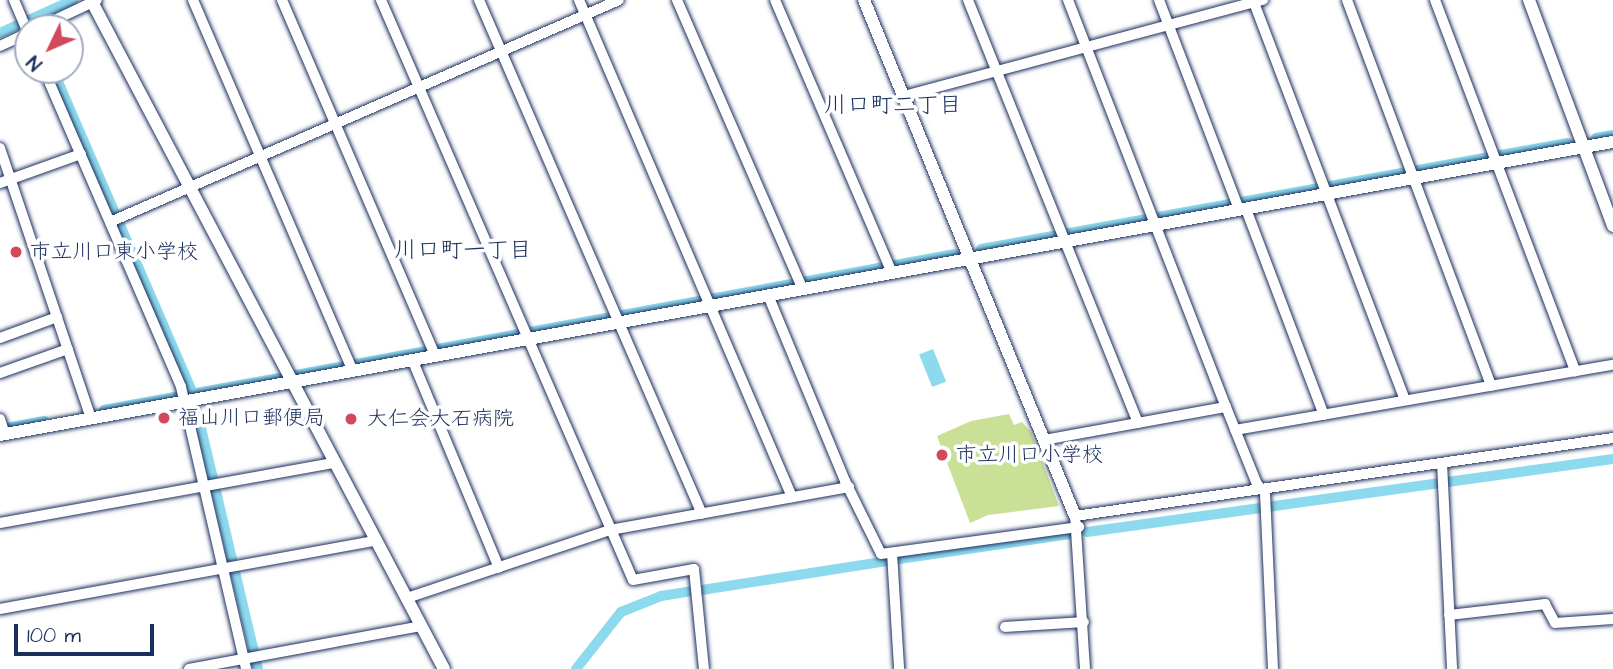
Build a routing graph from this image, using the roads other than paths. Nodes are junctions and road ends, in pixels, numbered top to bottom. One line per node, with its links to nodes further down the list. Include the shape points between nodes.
1 (193, 0): 32 (street)
2 (282, 0): 27 (street)
3 (382, 0): 25 (street)
4 (479, 0): 22 (street)
5 (579, 0): 19 (street)
6 (619, 0): 19 (street)
7 (677, 0): 46 (street)
8 (775, 0): 45 (street)
9 (864, 0): 26 (street)
10 (968, 0): 23 (street)
11 (1068, 0): 21 (street)
12 (1159, 0): 20 (street)
13 (1347, 0): 34 (street)
14 (1435, 0): 33 (street)
15 (1529, 0): 29 (street)
16 (94, 1): 18 (street); 37 (street)
17 (1257, 1): 20 (street); 38 (street)
18 (67, 14)
19 (585, 15): 22 (street); 48 (street)
20 (1169, 26): 21 (street); 39 (street)
21 (1087, 47): 23 (street); 41 (street)
22 (501, 51): 25 (street); 50 (street)
23 (997, 73): 26 (street); 43 (street)
24 (50, 84): 31 (street)
25 (418, 87): 27 (street); 52 (street)
26 (904, 96): 44 (street)
27 (335, 123): 32 (street); 54 (street)
28 (1613, 142): 29 (street)
29 (1584, 147): 33 (street); 42 (street)
30 (0, 148): 35 (street)
31 (81, 154): 35 (street); 40 (street)
32 (260, 156): 37 (street); 57 (street)
33 (1496, 163): 34 (street); 58 (street)
34 (1416, 178): 38 (street); 61 (street)
35 (11, 179): 36 (street); 49 (street)
36 (0, 183)
37 (188, 187): 40 (street); 60 (street)
38 (1327, 194): 39 (street); 63 (street)
39 (1242, 210): 41 (street); 65 (street)
40 (110, 222): 62 (street)
41 (1156, 226): 43 (street); 64 (street)
42 (1613, 226)
43 (1065, 242): 44 (street); 68 (street)
44 (971, 259): 45 (street); 72 (street)
45 (892, 273): 46 (street)
46 (802, 288): 47 (street)
47 (768, 295): 48 (street); 76 (street)
48 (711, 306): 50 (street); 78 (street)
49 (57, 317): 51 (street); 53 (street)
50 (619, 323): 52 (street); 79 (street)
51 (0, 338)
52 (527, 339): 54 (street); 82 (street)
53 (68, 349): 59 (street); 66 (street)
54 (435, 355): 55 (street)
55 (412, 359): 57 (street); 85 (street)
56 (1613, 365): 58 (street)
57 (354, 371): 60 (street)
58 (1575, 371): 61 (street)
59 (0, 373)
60 (293, 382): 62 (street); 73 (street)
61 (1491, 386): 63 (street)
62 (189, 401): 66 (street); 75 (street)
63 (1405, 401): 65 (street)
64 (1226, 407): 68 (street); 69 (street)
65 (1324, 415): 69 (street)
66 (91, 418): 70 (street)
67 (0, 419): 70 (street)
68 (1138, 423): 72 (street)
69 (1235, 430): 77 (street)
70 (3, 434)
71 (1613, 438): 74 (street)
72 (1044, 440): 80 (street)
73 (335, 463): 75 (street); 83 (street)
74 (1443, 463): 77 (street); 89 (street)
75 (209, 487): 81 (street); 86 (street)
76 (849, 487): 78 (street); 84 (street, via 879,552)
77 (1261, 489): 80 (street); 100 (street, via 1267,507)
78 (792, 498): 79 (street)
79 (702, 514): 82 (street)
80 (1077, 521): 84 (street); 91 (street)
81 (0, 523)
82 (610, 530): 85 (street); 97 (street, via 633,580 694,569)
83 (376, 541): 86 (street); 87 (street)
84 (892, 554): 98 (street)
85 (499, 568): 87 (street)
86 (229, 570): 88 (street); 94 (street)
87 (407, 598): 92 (street)
88 (0, 609)
89 (1449, 615): 90 (street, via 1545,604 1555,623); 101 (street)
90 (1613, 619)
91 (1084, 622): 93 (street); 99 (street)
92 (422, 626): 94 (street); 96 (street)
93 (1005, 627)
94 (249, 661): 95 (street)
95 (189, 669)
96 (444, 669)
97 (704, 669)
98 (899, 669)
99 (1085, 669)
100 (1273, 669)
101 (1452, 669)

